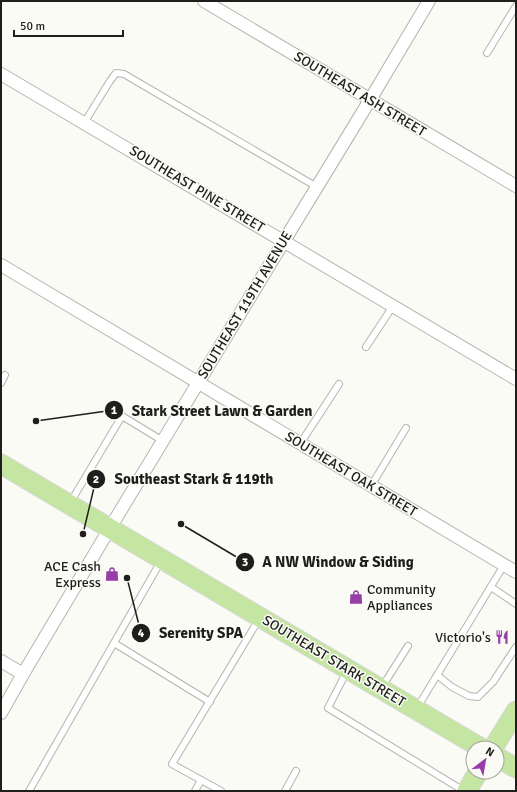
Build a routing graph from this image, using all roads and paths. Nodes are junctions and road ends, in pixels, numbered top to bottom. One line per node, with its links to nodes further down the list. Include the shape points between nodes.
1 (204, 1): 6 (street, SOUTHEAST ASH STREET)
2 (429, 1): 6 (street, SOUTHEAST 119TH AVENUE)
3 (516, 6): 4 (lane)
4 (487, 53)
5 (1, 74): 7 (street, SOUTHEAST PINE STREET)
6 (370, 100): 8 (street, SOUTHEAST ASH STREET); 9 (street, SOUTHEAST 119TH AVENUE)
7 (84, 123): 9 (lane, via 116,73 124,74); 10 (street, SOUTHEAST PINE STREET)
8 (516, 186)
9 (317, 187): 10 (street, SOUTHEAST 119TH AVENUE)
10 (284, 241): 12 (street, SOUTHEAST PINE STREET); 17 (street, SOUTHEAST 119TH AVENUE)
11 (1, 265): 17 (street, SOUTHEAST OAK STREET)
12 (392, 306): 13 (lane); 15 (street, SOUTHEAST PINE STREET)
13 (366, 347)
14 (5, 375): 16 (lane)
15 (516, 379)
16 (1, 383)
17 (198, 383): 20 (street, SOUTHEAST 119TH AVENUE); 21 (street, SOUTHEAST OAK STREET)
18 (339, 384): 21 (lane)
19 (406, 428): 23 (lane)
20 (163, 441): 24 (lane, via 122,416); 25 (street, SOUTHEAST 119TH AVENUE)
21 (300, 444): 23 (street, SOUTHEAST OAK STREET)
22 (1, 464): 24 (main road, SOUTHEAST STARK STREET)
23 (371, 486): 27 (street, SOUTHEAST OAK STREET)
24 (69, 504): 25 (main road, SOUTHEAST STARK STREET)
25 (110, 528): 26 (main road, SOUTHEAST STARK STREET); 37 (street, SOUTHEAST 119TH AVENUE)
26 (162, 559): 31 (main road, SOUTHEAST STARK STREET); 32 (lane)
27 (504, 565): 28 (street, SOUTHEAST OAK STREET); 29 (lane)
28 (516, 572)
29 (490, 587): 30 (lane); 38 (lane)
30 (516, 604)
31 (260, 618): 36 (main road, SOUTHEAST STARK STREET); 40 (lane)
32 (114, 644): 40 (lane); 51 (lane)
33 (408, 646): 39 (lane)
34 (516, 647): 38 (lane, via 493,682 478,697 469,696 452,687)
35 (1, 661): 37 (street)
36 (348, 670): 39 (main road, SOUTHEAST STARK STREET); 55 (lane, via 328,708)
37 (23, 674): 42 (street, SOUTHEAST 119TH AVENUE)
38 (437, 675): 41 (lane)
39 (381, 689): 41 (main road, SOUTHEAST STARK STREET)
40 (210, 702): 49 (lane, via 172,764)
41 (416, 710): 44 (main road, SOUTHEAST STARK STREET)
42 (1, 713)
43 (514, 720): 45 (main road)
44 (467, 740)
45 (499, 740)
46 (505, 762): 47 (main road)
47 (516, 768)
48 (296, 771): 54 (lane)
49 (202, 780): 52 (lane); 53 (lane)
50 (473, 780): 55 (main road)
51 (29, 791)
52 (195, 791)
53 (221, 791)
54 (285, 791)
55 (466, 791)

